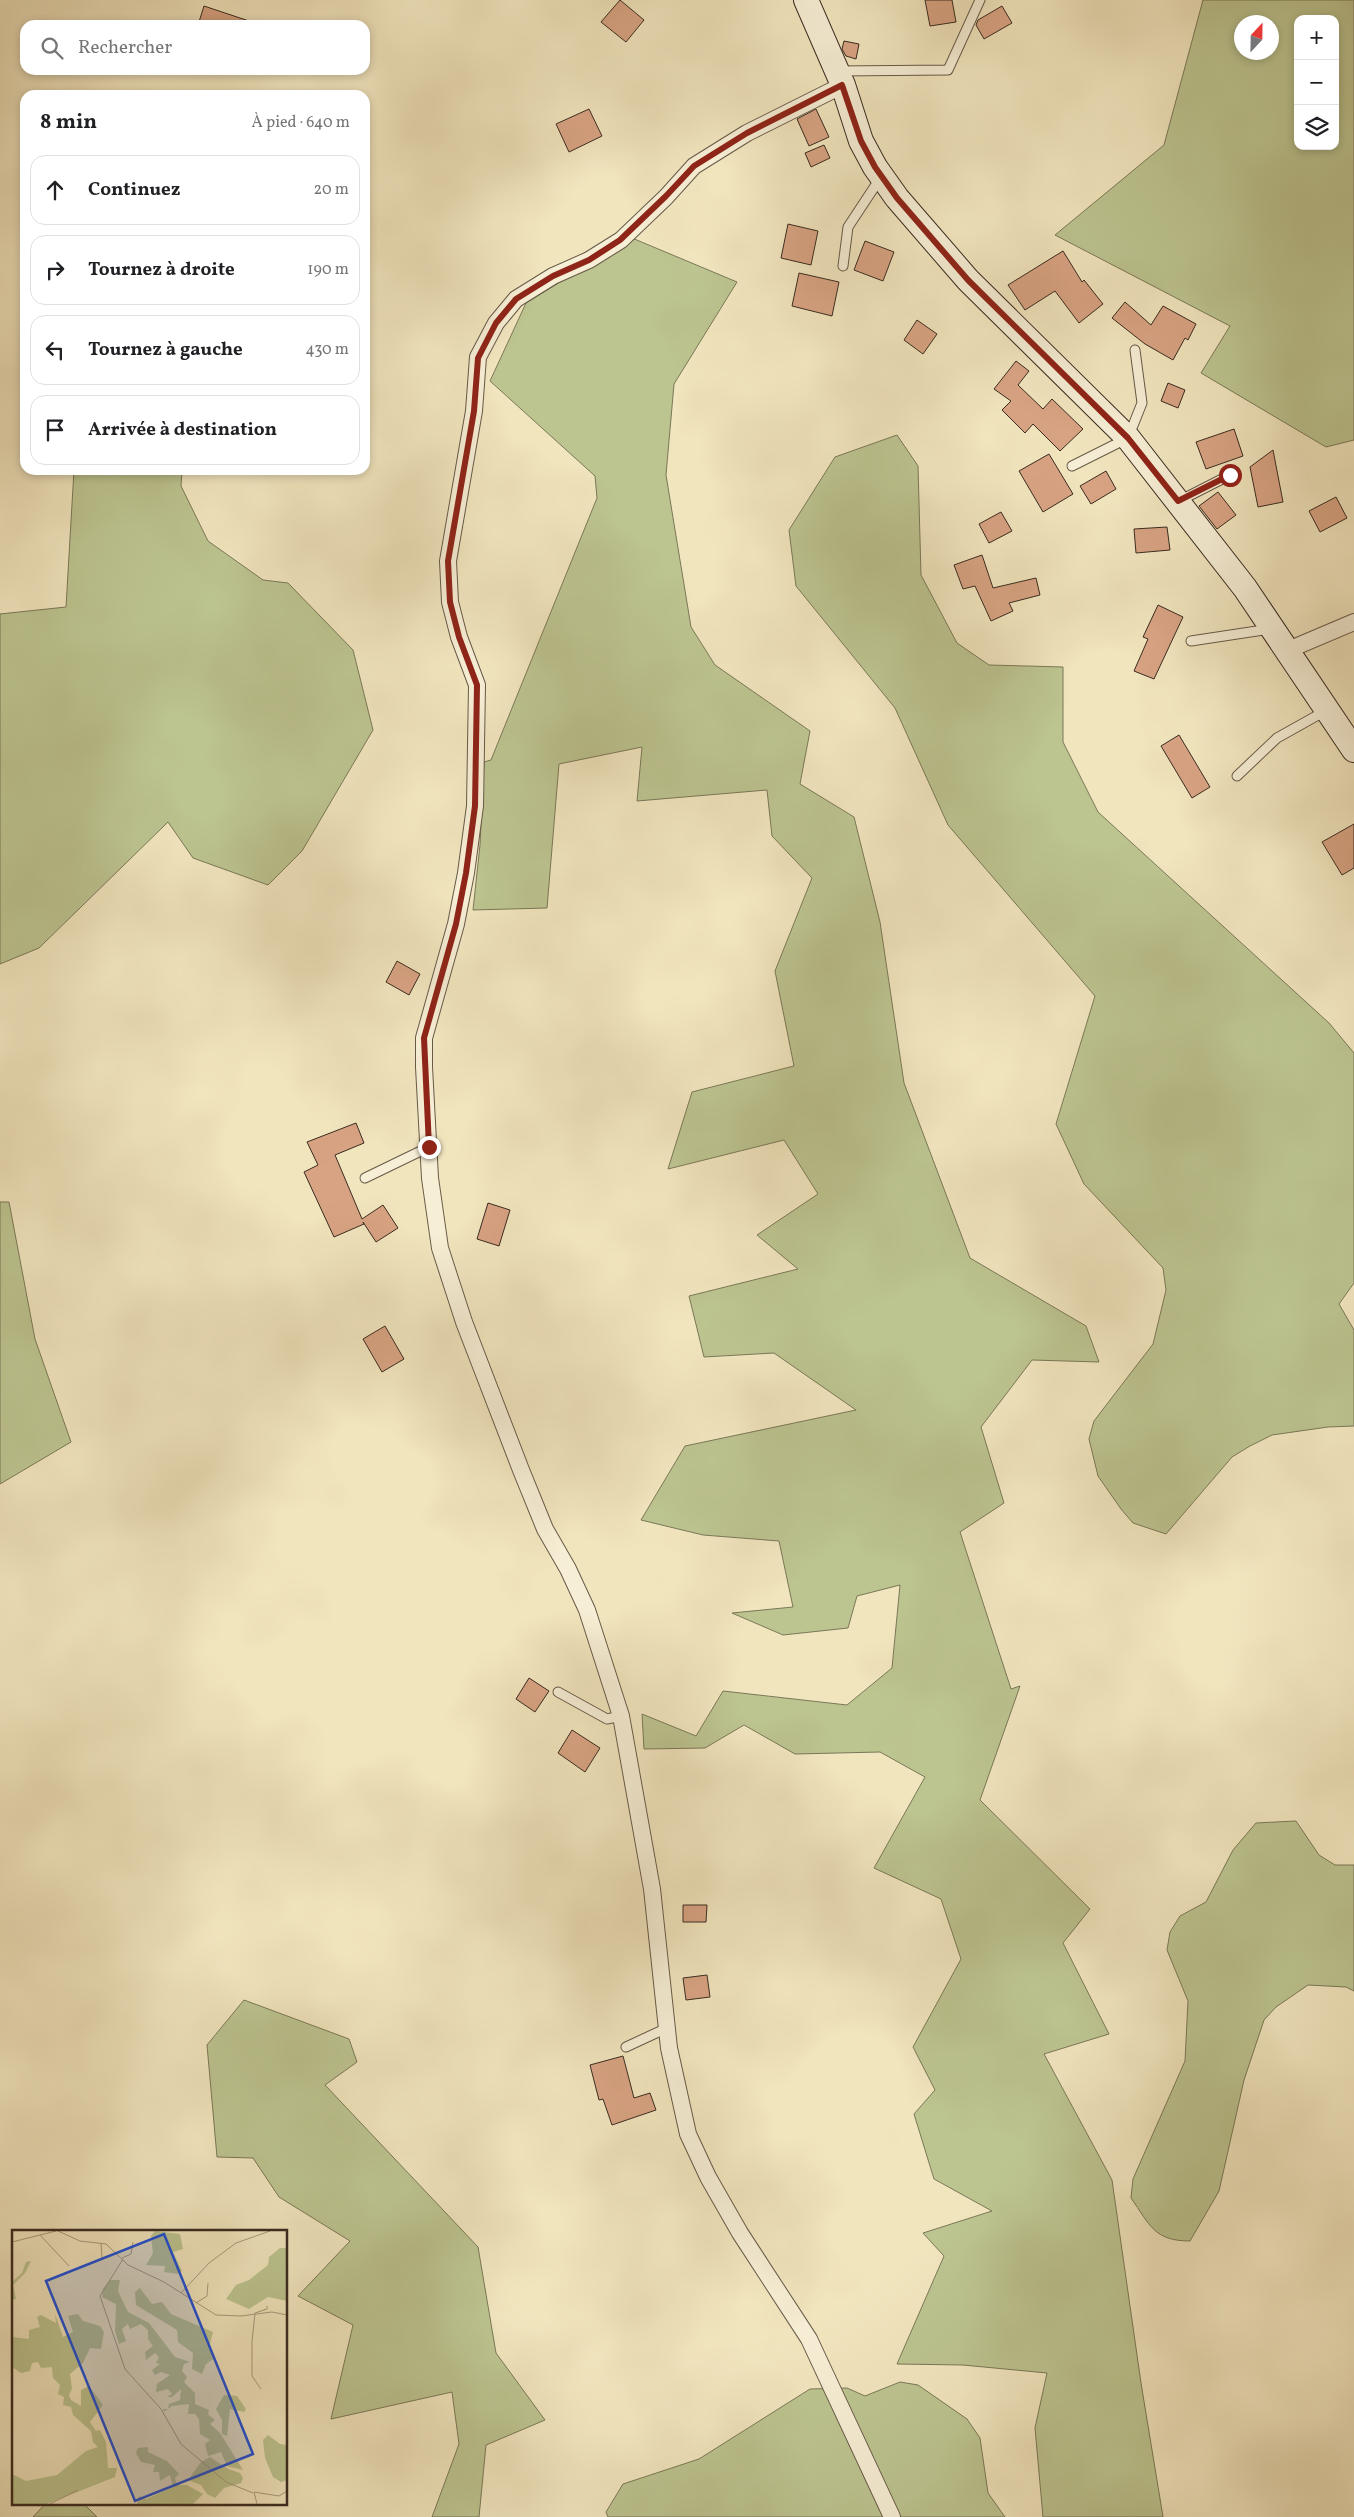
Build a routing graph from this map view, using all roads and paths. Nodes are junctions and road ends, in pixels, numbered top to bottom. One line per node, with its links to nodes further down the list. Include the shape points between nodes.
1 (806, 0): 3 (street)
2 (980, 0): 3 (lane, via 948,70)
3 (840, 78): 4 (street, via 861,141); 18 (street, via 694,166 620,240 516,299 496,323 478,358 474,411 448,561 450,602 477,685 475,806 456,924 424,1038)
4 (881, 176): 5 (lane, via 848,227); 7 (street, via 968,280)
5 (842, 266)
6 (1135, 350): 7 (lane, via 1142,403)
7 (1128, 438): 8 (lane); 10 (street)
8 (1072, 466)
9 (1230, 475): 10 (lane)
10 (1178, 501): 12 (street)
11 (1354, 622): 14 (street)
12 (1273, 629): 13 (lane); 14 (street)
13 (1191, 641)
14 (1288, 650): 15 (street)
15 (1328, 710): 16 (street); 17 (lane, via 1278,738)
16 (1354, 750)
17 (1237, 776)
18 (429, 1147): 19 (lane); 21 (street, via 440,1248 464,1322 545,1529 587,1610)
19 (365, 1178)
20 (558, 1692): 21 (lane, via 607,1719)
21 (621, 1716): 22 (street, via 652,1889)
22 (667, 2028): 23 (lane); 24 (street, via 675,2083 688,2134 740,2233 809,2339)
23 (626, 2047)
24 (892, 2517)

